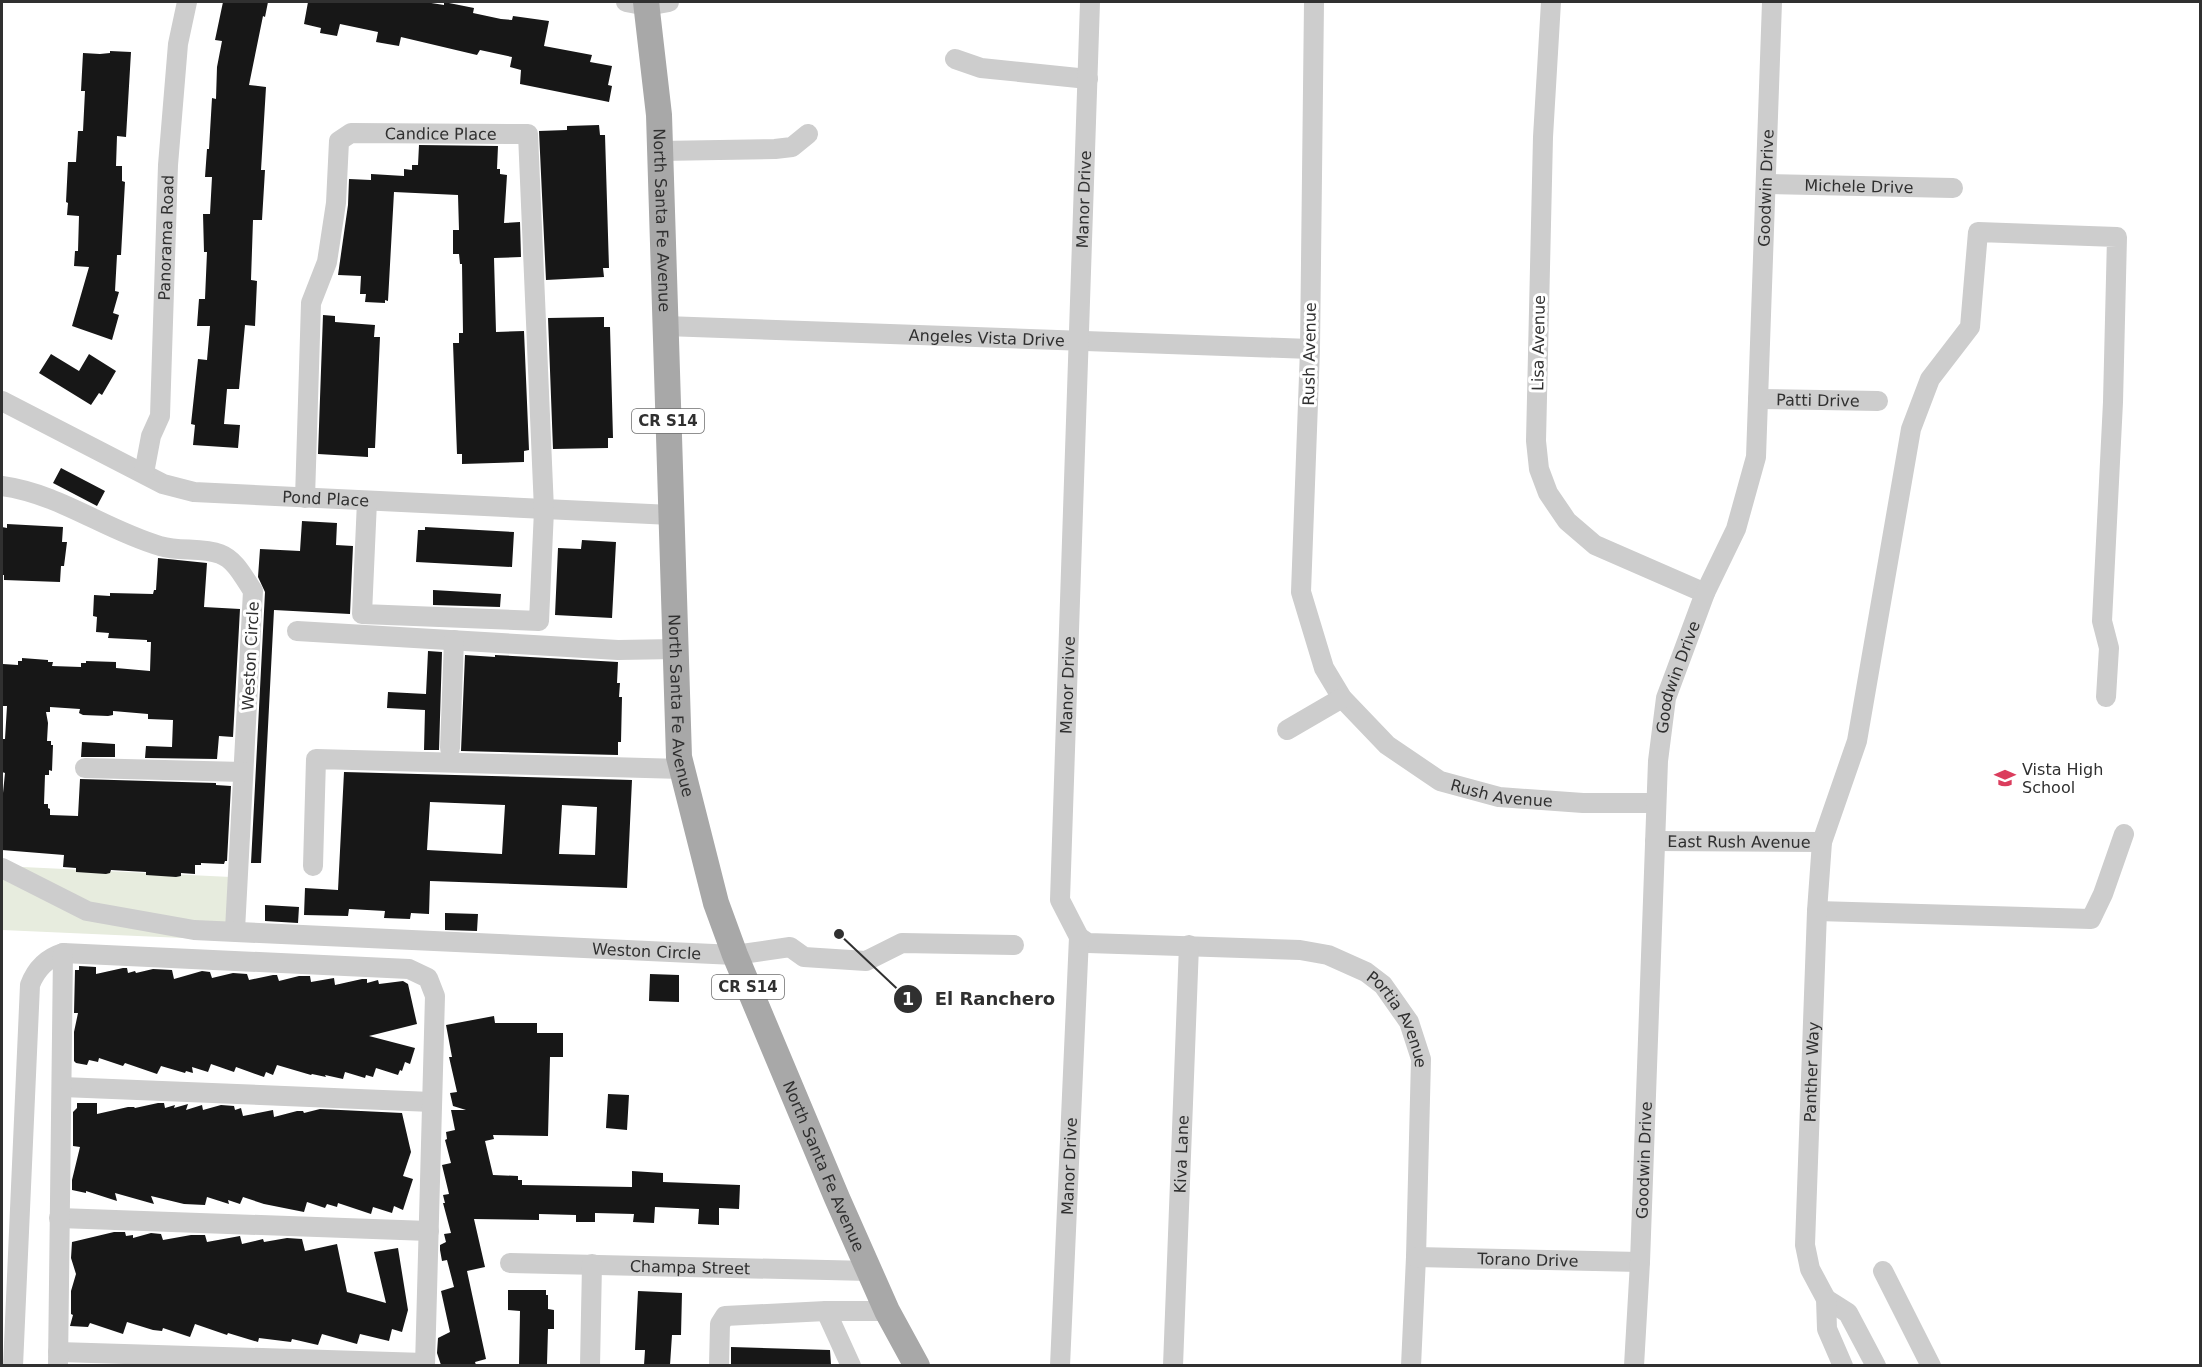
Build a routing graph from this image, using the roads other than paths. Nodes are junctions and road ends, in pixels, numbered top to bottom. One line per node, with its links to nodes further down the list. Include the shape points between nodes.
1 (188, 2): 19 (street, Panorama Road, via 178,44 168,165 160,416 151,436)
2 (1090, 2): 8 (street, Manor Drive)
3 (1314, 2): 15 (street, Rush Avenue)
4 (1551, 2): 25 (street, Lisa Avenue, via 1543,148 1536,441 1539,469 1548,493 1567,521 1595,545)
5 (1772, 2): 11 (street, Goodwin Drive)
6 (647, 3): 10 (main road, North Santa Fe Avenue / CR S14)
7 (955, 59): 8 (street, via 981,68)
8 (1088, 79): 14 (street, Manor Drive)
9 (808, 134): 10 (street, via 792,147 775,149)
10 (660, 151): 13 (main road, North Santa Fe Avenue / CR S14)
11 (1766, 184): 12 (street, Michele Drive); 16 (street, Goodwin Drive)
12 (1953, 188)
13 (665, 326): 14 (street, Angeles Vista Drive); 24 (main road, North Santa Fe Avenue / CR S14)
14 (1080, 341): 15 (street, Angeles Vista Drive); 44 (street, Manor Drive, via 1060,900)
15 (1310, 349): 30 (street, Rush Avenue, via 1301,592 1324,668)
16 (1758, 399): 18 (street, Patti Drive); 25 (street, Goodwin Drive, via 1753,468 1736,529)
17 (2, 401): 19 (street, Pond Place)
18 (1878, 401)
19 (144, 473): 21 (street, Pond Place, via 163,484 194,492)
20 (2, 486): 35 (street, Weston Circle, via 54,499 107,526 162,547 219,554 234,563 253,591)
21 (305, 498): 22 (street, Pond Place); 23 (street, Candice Place, via 311,303 327,262 336,203 339,141 351,133 528,134)
22 (367, 501): 23 (street, Pond Place); 23 (street, via 362,614 539,621)
23 (544, 510): 24 (street, Pond Place)
24 (670, 515): 28 (main road, North Santa Fe Avenue / CR S14)
25 (1705, 593): 36 (street, Goodwin Drive, via 1666,698)
26 (297, 631): 27 (street)
27 (454, 640): 28 (street, via 618,650); 32 (street)
28 (676, 649): 34 (main road, North Santa Fe Avenue / CR S14)
29 (2106, 697): 39 (street, Panther Way, via 2109,648 2102,621 2117,237 1978,232 1970,327 1930,379 1911,429 1857,741)
30 (1342, 698): 31 (street); 36 (street, Rush Avenue, via 1388,745 1440,781 1499,797)
31 (1287, 729)
32 (450, 748)
33 (85, 768): 35 (street)
34 (682, 769): 40 (street, via 316,759); 48 (main road, North Santa Fe Avenue / CR S14, via 716,903)
35 (243, 772): 43 (street, Weston Circle)
36 (1656, 803): 38 (street, Goodwin Drive)
37 (2124, 834): 42 (street, via 2091,919)
38 (1655, 841): 39 (street, East Rush Avenue); 54 (street, Goodwin Drive)
39 (1822, 842): 42 (street, Panther Way)
40 (314, 866)
41 (2, 868): 43 (street, Weston Circle, via 87,911 194,930)
42 (1817, 911): 59 (street, Panther Way, via 1804,1245 1810,1269)
43 (235, 930): 48 (street, Weston Circle)
44 (1079, 936): 46 (street, Portia Avenue, via 1088,943); 69 (street, Manor Drive)
45 (1014, 945): 48 (street, Weston Circle, via 902,943 866,961 804,957 790,947)
46 (1189, 945): 53 (street, Portia Avenue, via 1328,955 1366,972 1383,986 1409,1022 1421,1059); 70 (street, Kiva Lane)
47 (63, 953): 49 (street); 50 (street, via 409,969 428,978 435,996); 64 (street, via 53,956 35,972 30,985)
48 (735, 955): 57 (main road, North Santa Fe Avenue / CR S14)
49 (62, 1087): 50 (street); 51 (street)
50 (432, 1102): 52 (street)
51 (59, 1218): 52 (street); 62 (street)
52 (429, 1230): 63 (street)
53 (1416, 1257): 54 (street, Torano Drive); 71 (street, Portia Avenue)
54 (1640, 1262): 72 (street, Goodwin Drive)
55 (510, 1263): 56 (street, Champa Street)
56 (592, 1264): 57 (street, Champa Street); 65 (street)
57 (870, 1271): 61 (main road, North Santa Fe Avenue / CR S14)
58 (1882, 1271): 75 (street)
59 (1826, 1299): 73 (street, Panther Way, via 1827,1329); 74 (street, Panther Way, via 1848,1312)
60 (826, 1311): 61 (street); 66 (street, via 725,1316 720,1324); 67 (street)
61 (887, 1311): 68 (main road, North Santa Fe Avenue / CR S14)
62 (58, 1359): 63 (street)
63 (425, 1364)
64 (13, 1365)
65 (590, 1365)
66 (719, 1365)
67 (851, 1365)
68 (917, 1365)
69 (1060, 1365)
70 (1173, 1365)
71 (1411, 1365)
72 (1634, 1365)
73 (1844, 1365)
74 (1876, 1365)
75 (1931, 1365)

